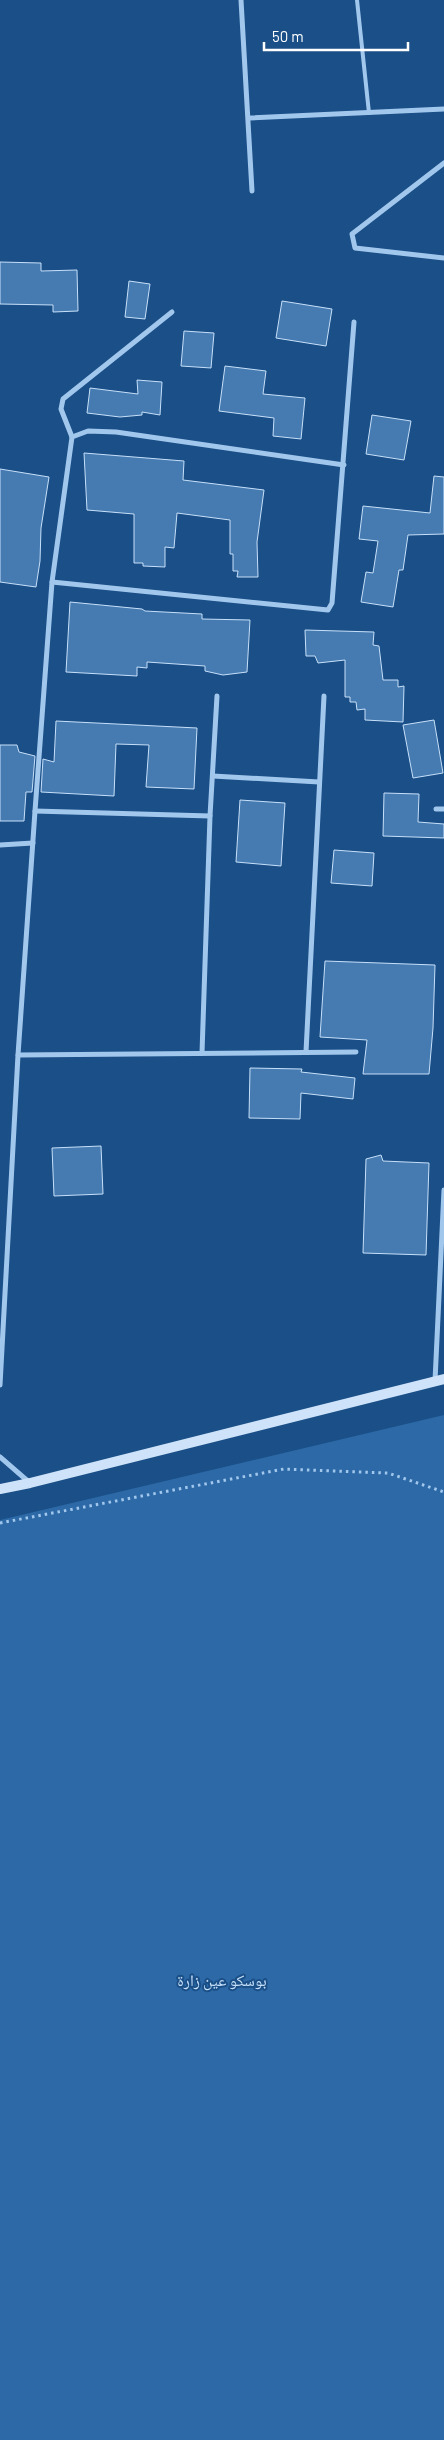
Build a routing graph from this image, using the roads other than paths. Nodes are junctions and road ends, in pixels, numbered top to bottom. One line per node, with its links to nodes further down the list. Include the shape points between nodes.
1 (241, 0): 5 (street)
2 (358, 0): 4 (lane)
3 (444, 109): 4 (street)
4 (369, 113): 5 (street)
5 (249, 118): 7 (street)
6 (444, 163): 8 (street, via 352,234 355,248)
7 (252, 191)
8 (444, 258)
9 (172, 312): 11 (street, via 62,399 61,409)
10 (354, 322): 12 (street)
11 (72, 437): 12 (street, via 88,431 116,432); 13 (street)
12 (344, 465): 13 (street, via 332,604 328,610)
13 (52, 582): 20 (street)
14 (217, 696): 16 (street)
15 (324, 696): 17 (street)
16 (213, 776): 17 (street); 21 (street)
17 (320, 782): 24 (street)
18 (436, 808): 19 (street)
19 (444, 809)
20 (35, 811): 21 (street); 22 (street)
21 (210, 816): 26 (street)
22 (33, 843): 23 (street); 27 (street)
23 (0, 845)
24 (306, 1052): 25 (street); 26 (street)
25 (356, 1052)
26 (202, 1053): 27 (street)
27 (18, 1055): 30 (street)
28 (444, 1190): 29 (street)
29 (439, 1380): 32 (main road)
30 (0, 1385)
31 (0, 1457): 32 (street)
32 (30, 1483): 33 (main road)
33 (0, 1488)

